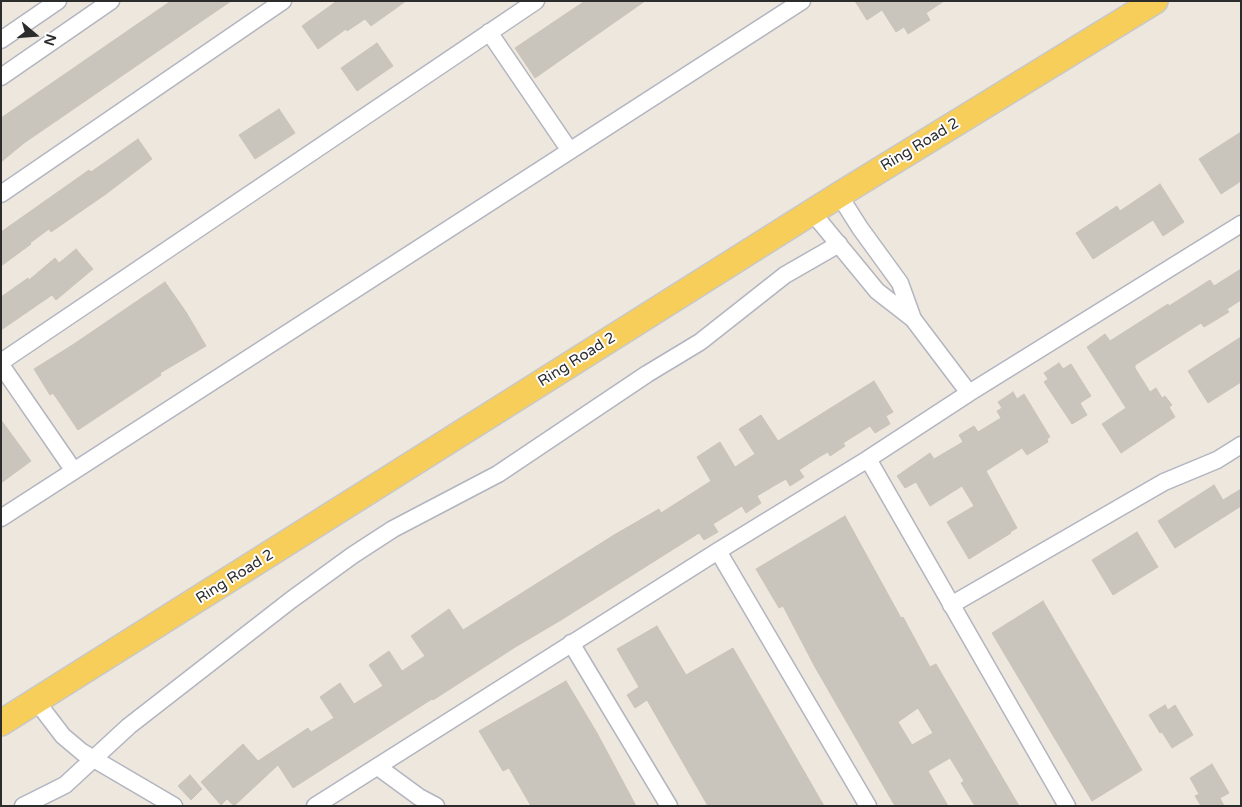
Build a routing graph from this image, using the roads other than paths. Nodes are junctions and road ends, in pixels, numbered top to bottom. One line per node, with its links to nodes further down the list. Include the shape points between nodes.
1 (58, 1): 7 (street)
2 (111, 1): 10 (street)
3 (283, 1): 12 (street)
4 (536, 1): 8 (street)
5 (802, 1): 11 (street)
6 (1155, 1): 13 (main road, Ring Road 2)
7 (40, 7): 9 (street)
8 (489, 32): 11 (street); 18 (street)
9 (1, 40)
10 (1, 77)
11 (570, 151): 22 (street)
12 (1, 194)
13 (839, 195): 14 (main road, Ring Road 2); 17 (street, via 900,283)
14 (812, 212): 16 (street); 27 (main road, Ring Road 2)
15 (1241, 224): 19 (street)
16 (839, 244): 17 (street, via 877,291); 29 (street, via 785,274 700,342 498,474 393,529 353,555 216,658)
17 (913, 318): 19 (street)
18 (1, 364): 22 (street)
19 (969, 393): 21 (street)
20 (1241, 446): 25 (street, via 1218,460 1164,482)
21 (868, 459): 24 (street); 25 (street)
22 (74, 471): 23 (street)
23 (1, 518)
24 (718, 551): 26 (street); 36 (street)
25 (951, 605): 37 (street)
26 (572, 643): 30 (street); 35 (street)
27 (37, 702): 28 (main road, Ring Road 2); 29 (street, via 63,736)
28 (1, 723)
29 (93, 758): 31 (street, via 65,785); 32 (street)
30 (378, 767): 33 (street); 34 (street)
31 (24, 806)
32 (174, 806)
33 (315, 806)
34 (436, 806)
35 (669, 806)
36 (868, 806)
37 (1067, 806)

